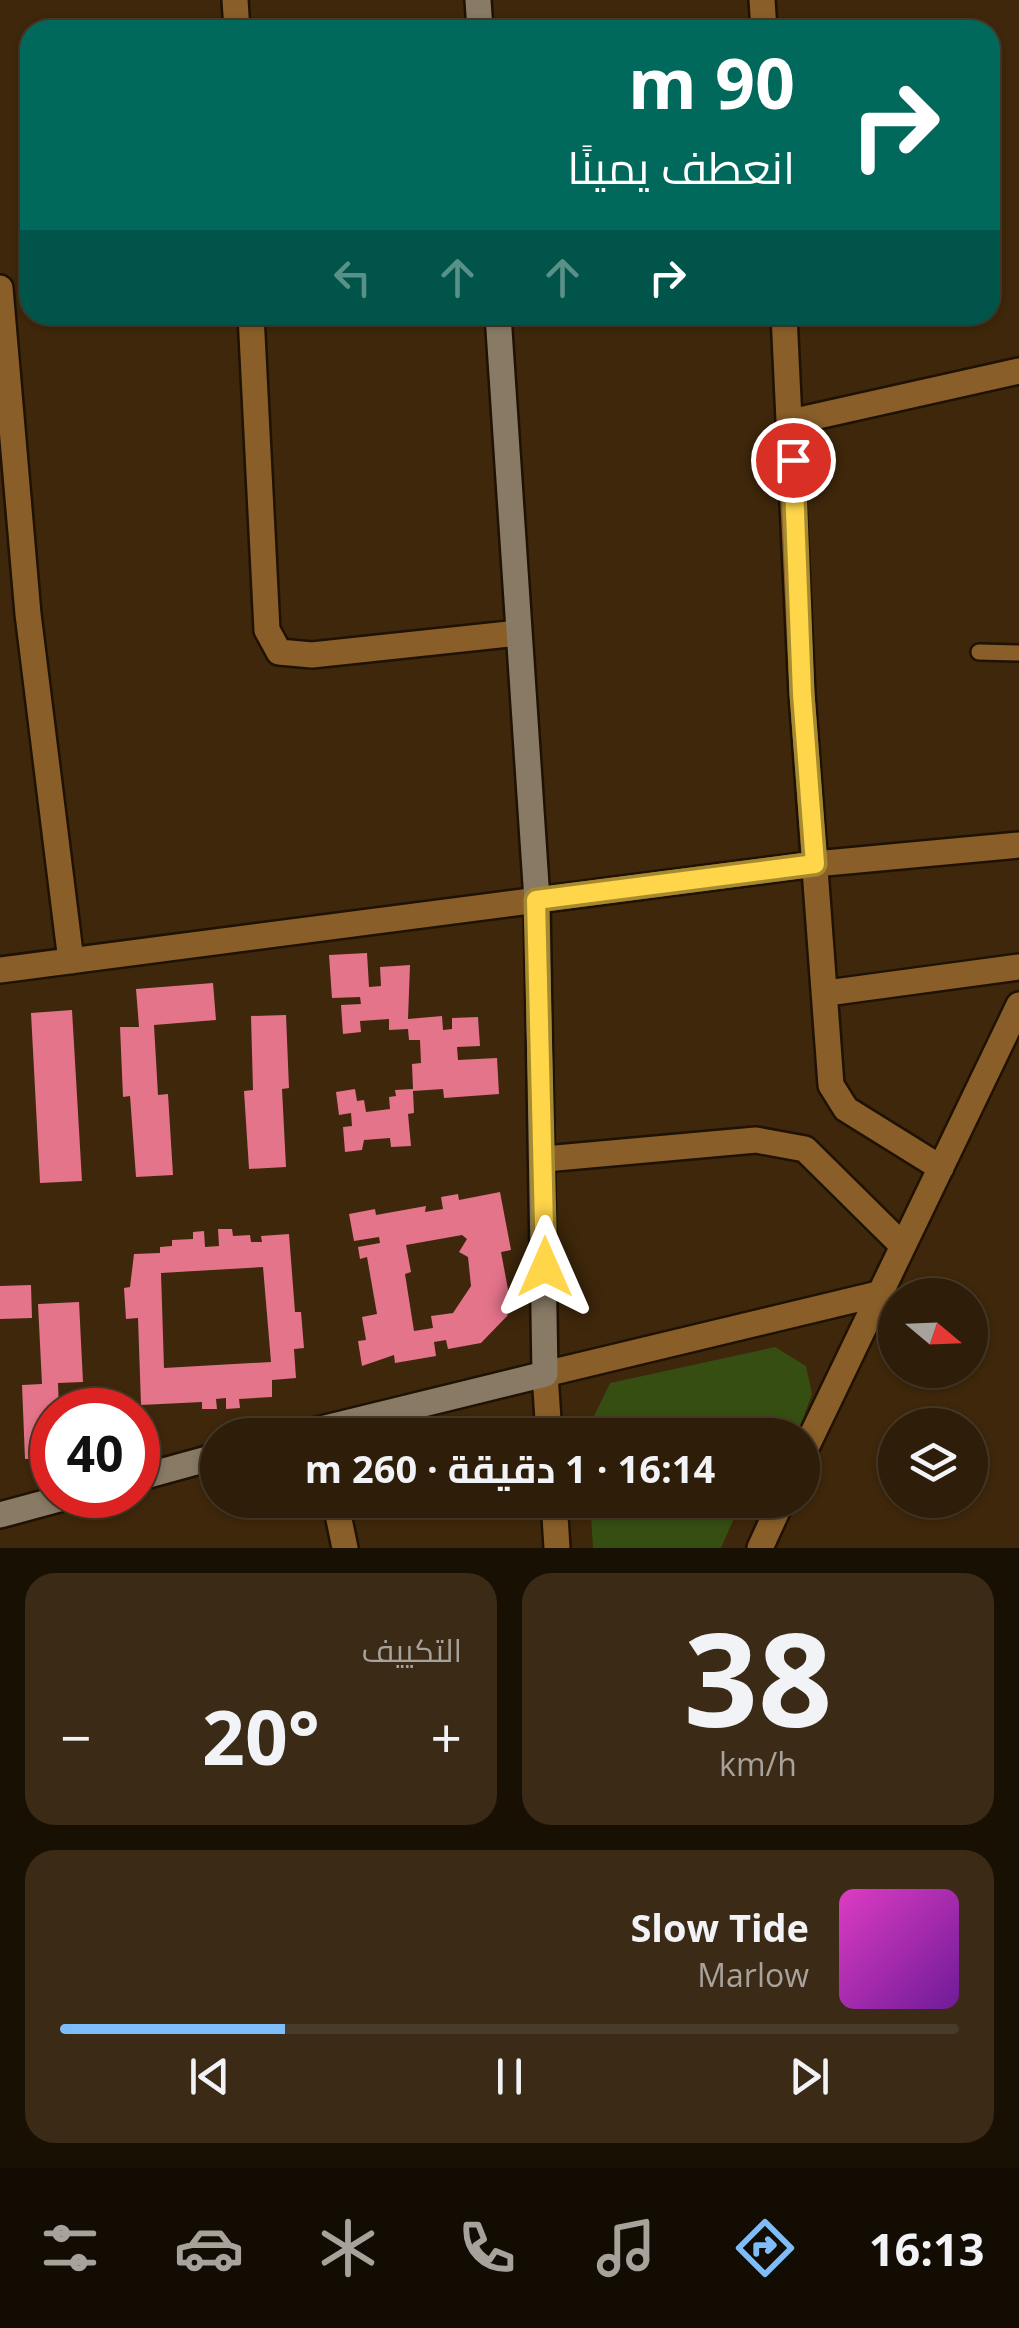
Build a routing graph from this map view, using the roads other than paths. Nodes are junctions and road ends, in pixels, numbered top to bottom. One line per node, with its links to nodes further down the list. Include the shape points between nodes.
1 (0, 288): 5 (street)
2 (252, 325): 8 (street, via 268,630 278,652 312,655)
3 (499, 325): 8 (street)
4 (785, 325): 7 (street)
5 (2, 371): 14 (street)
6 (1019, 371): 7 (street)
7 (791, 422): 12 (street)
8 (518, 634): 13 (street)
9 (980, 652): 10 (lane)
10 (1019, 653)
11 (1019, 845): 12 (street)
12 (815, 864): 13 (street); 17 (street)
13 (536, 900): 14 (street); 19 (street)
14 (71, 961): 16 (street)
15 (1019, 968): 17 (street)
16 (0, 970)
17 (826, 993): 20 (street, via 836,1098)
18 (1019, 1005): 20 (street)
19 (544, 1160): 21 (street, via 784,1142 805,1149); 24 (street)
20 (941, 1168): 21 (street)
21 (901, 1244): 22 (street)
22 (885, 1278)
23 (878, 1294): 24 (street); 27 (street)
24 (545, 1374): 25 (street); 26 (street)
25 (372, 1418)
26 (548, 1418)
27 (820, 1418)
28 (200, 1461): 29 (street)
29 (160, 1472)
30 (30, 1507): 31 (street)
31 (0, 1515)
32 (338, 1518): 35 (street)
33 (555, 1518): 36 (street)
34 (774, 1518): 37 (street)
35 (344, 1548)
36 (557, 1548)
37 (760, 1548)

